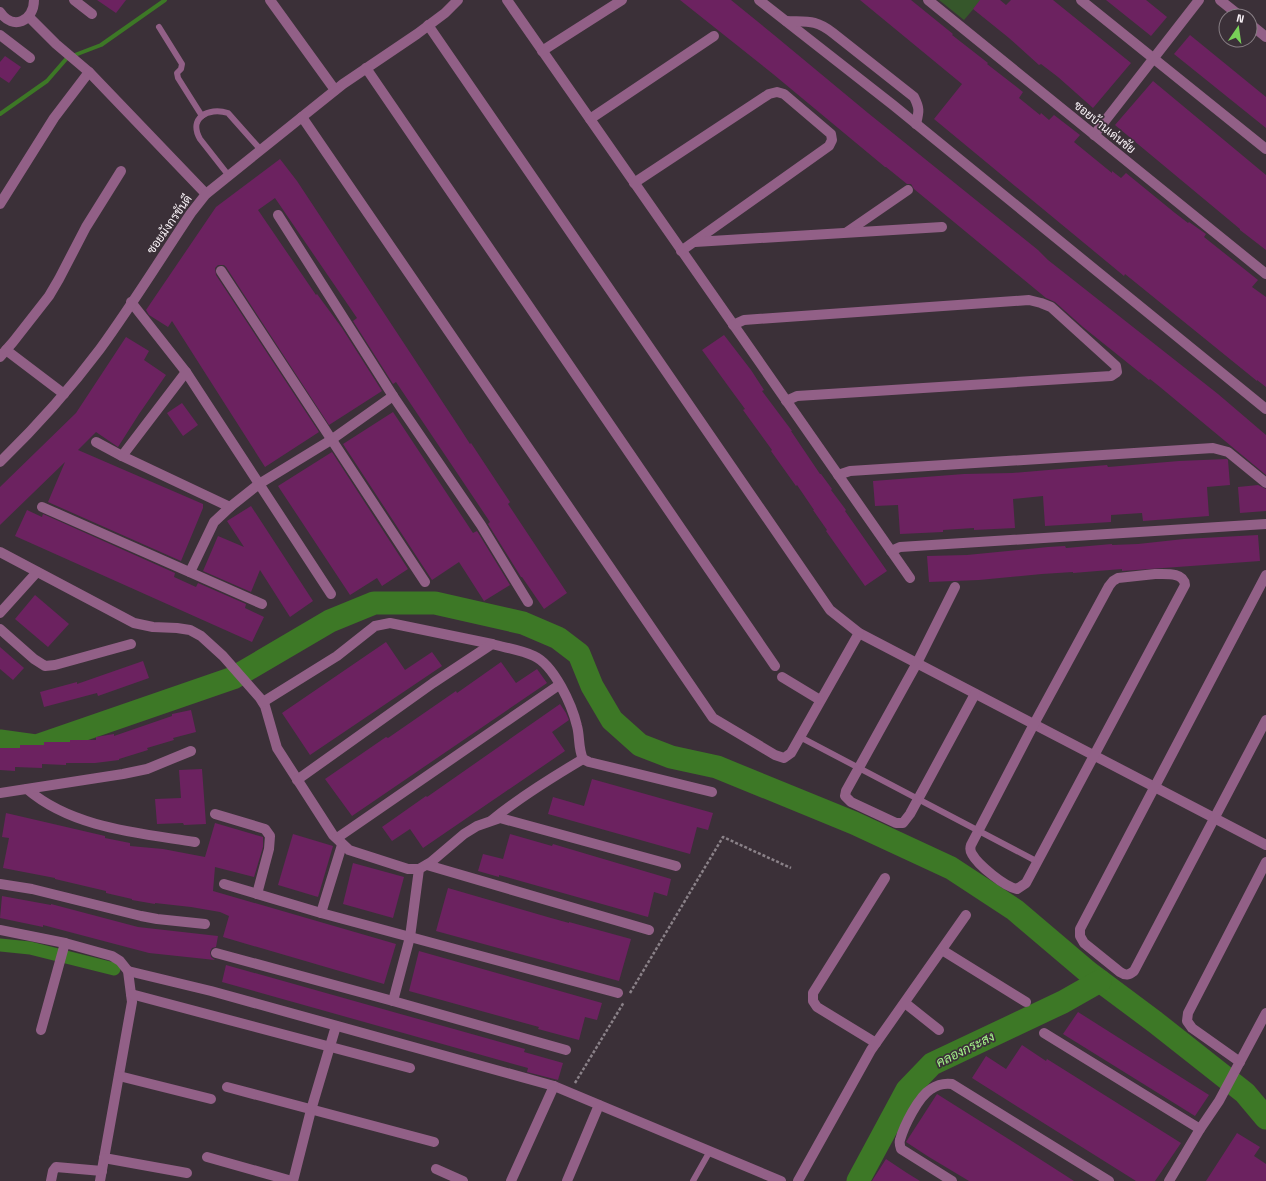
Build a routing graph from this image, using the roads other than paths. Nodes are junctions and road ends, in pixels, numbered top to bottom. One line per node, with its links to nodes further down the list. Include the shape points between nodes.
1 (34, 0): 15 (street, via 34,8)
2 (74, 0): 14 (street)
3 (270, 0): 28 (street)
4 (458, 0): 17 (street, ซอยมังกรขันดี)
5 (506, 0): 23 (street)
6 (622, 0): 23 (street)
7 (759, 0): 16 (street)
8 (928, 0): 33 (street, ซอยบ้านเด่นชัย)
9 (1082, 0): 25 (street)
10 (1199, 0): 25 (street)
11 (1220, 0): 12 (street)
12 (1230, 8)
13 (0, 12): 15 (street, via 4,18 12,22 21,22)
14 (92, 14)
15 (29, 17): 27 (street)
16 (786, 21): 32 (street); 32 (street, via 814,22 823,25 914,97 919,106)
17 (428, 25): 26 (street, ซอยมังกรขันดี); 80 (street, via 826,605)
18 (159, 27): 29 (lane, via 182,64 178,78)
19 (1258, 31): 22 (street)
20 (0, 35): 24 (street)
21 (714, 36): 31 (street)
22 (1266, 38)
23 (542, 51): 31 (street)
24 (30, 58)
25 (1154, 58): 33 (street); 34 (street)
26 (366, 68): 28 (street, ซอยมังกรขันดี); 84 (street)
27 (89, 72): 40 (street); 41 (street, via 54,118)
28 (335, 90): 30 (street, ซอยมังกรขันดี)
29 (202, 116): 35 (lane, via 208,112 228,113); 37 (lane, via 197,124 196,133)
30 (302, 117): 35 (street, ซอยมังกรขันดี); 92 (street, via 713,718 784,758 791,753)
31 (590, 119): 38 (street)
32 (916, 124): 56 (street)
33 (1094, 135): 48 (street, ซอยบ้านเด่นชัย)
34 (1266, 149)
35 (261, 150): 37 (street, ซอยมังกรขันดี)
36 (121, 171): 51 (street, via 86,227 52,290)
37 (229, 176): 40 (street, ซอยมังกรขันดี)
38 (634, 182): 45 (street, via 769,94 777,92 784,94 831,134 829,146); 46 (street)
39 (908, 190): 44 (street)
40 (206, 194): 49 (street, ซอยมังกรขันดี)
41 (0, 204)
42 (278, 215): 54 (street)
43 (942, 227): 44 (street)
44 (847, 233): 45 (street)
45 (694, 242): 46 (street)
46 (682, 251): 50 (street)
47 (221, 271): 57 (street)
48 (1266, 274)
49 (131, 302): 52 (street); 53 (street, ซอยมังกรขันดี, via 100,348)
50 (733, 324): 55 (street); 55 (street, via 744,320 1029,300 1042,302 1051,308 1118,369 1111,376 797,396)
51 (3, 354): 53 (street)
52 (186, 372): 59 (street); 63 (street)
53 (64, 394): 60 (street, ซอยมังกรขันดี)
54 (393, 396): 57 (street); 76 (street, via 481,525)
55 (786, 401): 61 (street)
56 (1266, 408)
57 (331, 440): 63 (street); 73 (street)
58 (96, 442): 59 (street)
59 (122, 456): 65 (street)
60 (0, 462)
61 (838, 475): 62 (street, via 850,471 1213,448 1228,452); 67 (street)
62 (1266, 483)
63 (259, 484): 65 (street); 75 (street)
64 (42, 506): 70 (street)
65 (230, 507): 70 (street, via 214,522)
66 (1266, 524): 67 (street, via 900,547)
67 (891, 550): 72 (street)
68 (0, 552): 69 (street)
69 (36, 572): 78 (street); 89 (street, via 134,623 153,628 190,630 201,636)
70 (190, 572): 77 (street)
71 (1266, 575): 98 (street)
72 (910, 578)
73 (426, 582)
74 (955, 587): 83 (street)
75 (331, 594)
76 (528, 602)
77 (262, 604)
78 (0, 613)
79 (0, 629): 81 (street, via 45,666)
80 (859, 633): 83 (street); 88 (street)
81 (131, 644)
82 (492, 644): 86 (street, via 534,656 546,665); 89 (street, via 390,623 378,625 337,656); 97 (street)
83 (917, 663): 87 (street); 96 (street)
84 (775, 666)
85 (782, 677): 88 (street)
86 (559, 685): 95 (street, via 575,716); 108 (street)
87 (975, 694): 91 (street); 102 (street)
88 (820, 700): 92 (street)
89 (263, 702): 97 (street, via 277,748)
90 (1266, 720): 104 (street)
91 (1034, 724): 94 (street); 94 (street, via 1113,581 1118,578 1156,574 1181,577 1185,585); 106 (street)
92 (800, 737): 96 (lane)
93 (191, 752): 99 (street, via 147,769)
94 (1095, 756): 98 (street); 110 (street)
95 (583, 759): 100 (street); 105 (street, via 536,787)
96 (859, 768): 102 (lane); 102 (street, via 846,791 845,796 851,802 896,823 903,823)
97 (297, 780): 108 (street)
98 (1154, 787): 104 (street); 104 (street, via 1080,929 1084,943 1125,975 1134,971)
99 (27, 789): 101 (street); 107 (street, via 38,799 77,818)
100 (712, 792)
101 (0, 793)
102 (918, 799): 106 (lane)
103 (215, 814): 117 (street, via 265,829 270,836)
104 (1214, 818): 109 (street)
105 (491, 821): 112 (street, via 500,818); 113 (street, via 464,834)
106 (978, 830): 110 (lane); 110 (street, via 971,845 972,855 1009,888 1017,889 1026,883)
107 (196, 842)
108 (340, 842): 113 (street, via 349,850 408,869); 118 (street)
109 (1266, 845)
110 (1038, 862)
111 (1266, 862): 141 (street, via 1188,1013 1187,1020 1192,1028)
112 (676, 866)
113 (423, 867): 122 (street); 123 (street)
114 (885, 878): 138 (street, via 813,993 813,1001 817,1007)
115 (0, 884): 120 (street, via 32,889 141,916)
116 (224, 884): 117 (street)
117 (257, 894): 118 (street)
118 (321, 913): 123 (street)
119 (966, 915): 125 (street)
120 (205, 924)
121 (0, 930): 124 (street)
122 (649, 930)
123 (410, 937): 129 (street); 130 (street)
124 (65, 943): 127 (street, via 112,956); 135 (street)
125 (942, 950): 131 (street); 132 (street)
126 (216, 953): 130 (street)
127 (128, 971): 128 (street); 134 (street)
128 (131, 994): 139 (street); 143 (street, via 132,1002)
129 (621, 997)
130 (393, 1001): 140 (street)
131 (1026, 1002)
132 (905, 1003): 136 (street); 138 (street)
133 (1266, 1013): 141 (street)
134 (336, 1026): 139 (street); 144 (street)
135 (41, 1030)
136 (939, 1030)
137 (1044, 1032): 149 (street)
138 (876, 1043): 164 (street)
139 (330, 1046): 142 (street); 148 (street)
140 (566, 1050)
141 (1240, 1062): 149 (street)
142 (410, 1068)
143 (119, 1076): 146 (street); 153 (street)
144 (554, 1086): 147 (street); 160 (street)
145 (227, 1087): 148 (street)
146 (211, 1099)
147 (599, 1105): 151 (street); 161 (street)
148 (311, 1110): 150 (street); 158 (street)
149 (1200, 1129): 167 (street)
150 (434, 1142)
151 (710, 1152): 162 (lane); 163 (street)
152 (207, 1157): 158 (street)
153 (104, 1158): 155 (street); 156 (street)
154 (436, 1169): 159 (street)
155 (187, 1173)
156 (101, 1176): 157 (street, via 56,1167)
157 (52, 1181)
158 (293, 1181)
159 (463, 1181)
160 (511, 1181)
161 (567, 1181)
162 (693, 1181)
163 (781, 1181)
164 (798, 1181)
165 (952, 1181): 166 (street, via 901,1149 899,1142 918,1102 930,1090 947,1083)
166 (1109, 1181)
167 (1168, 1181)

